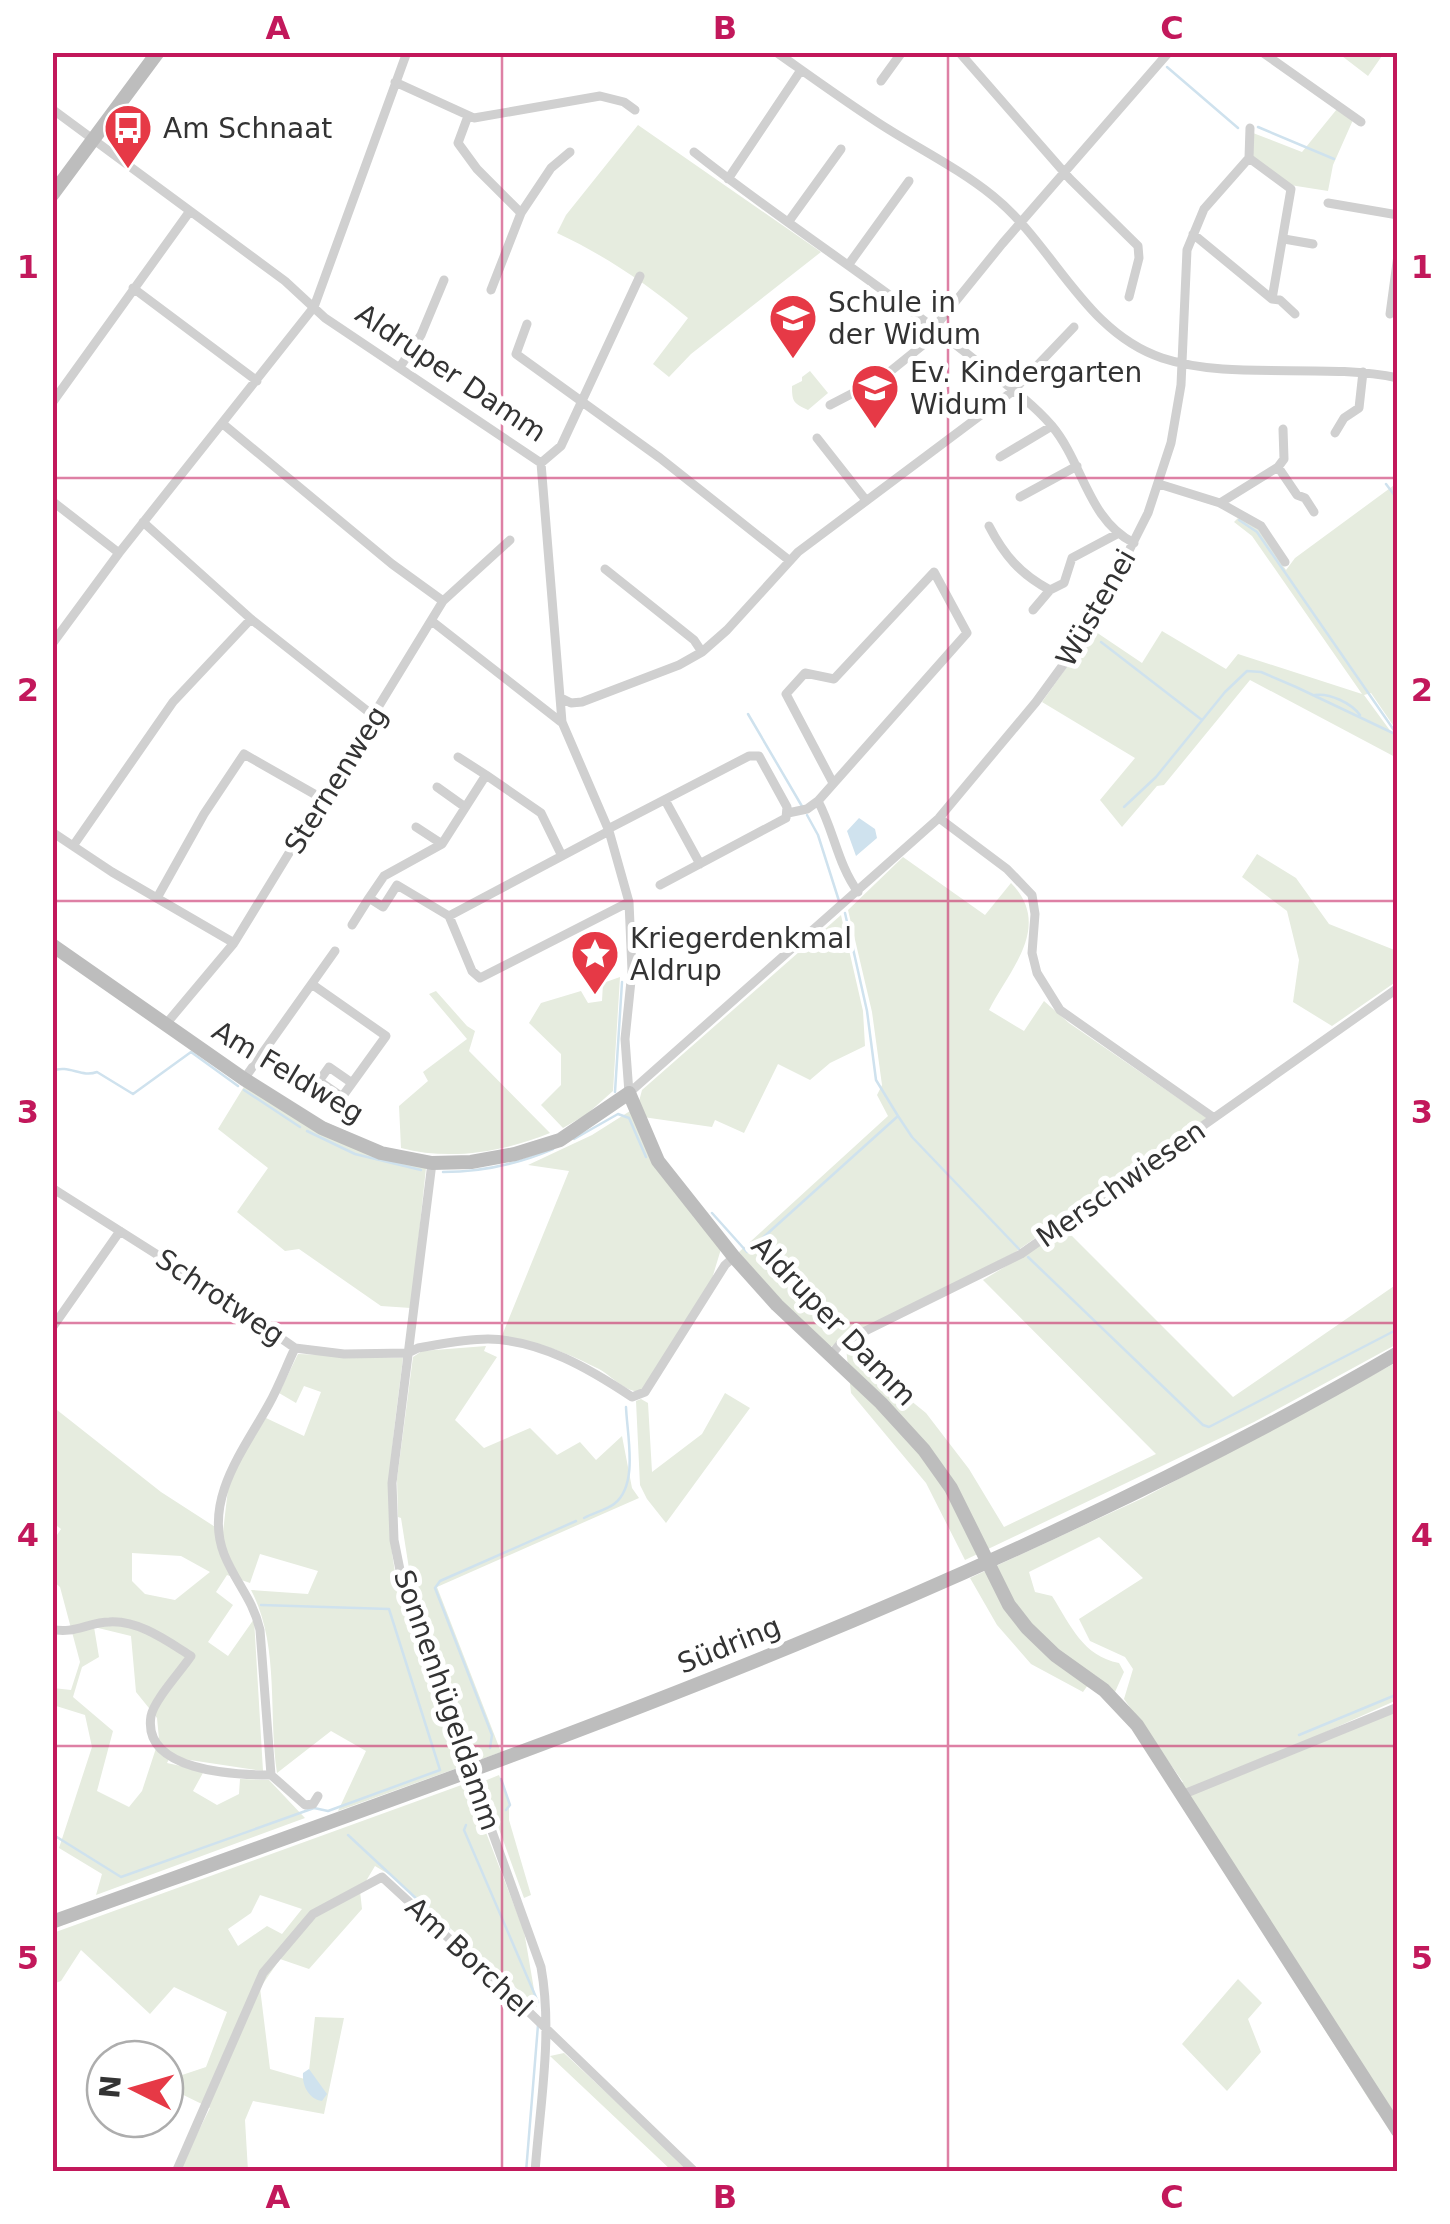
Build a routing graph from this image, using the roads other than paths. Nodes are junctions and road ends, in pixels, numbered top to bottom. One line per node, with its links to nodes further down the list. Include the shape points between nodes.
1 (158, 52): 16 (street)
2 (407, 52): 10 (street)
3 (776, 52): 8 (street)
4 (902, 52): 9 (street)
5 (959, 52): 21 (street)
6 (1169, 52): 21 (street)
7 (1262, 52): 14 (street)
8 (801, 70): 22 (street); 30 (street, via 974,182)
9 (880, 80)
10 (396, 82): 13 (street); 42 (street)
11 (52, 109): 16 (street)
12 (635, 110): 13 (street, via 600,96)
13 (468, 116): 27 (street, via 458,144)
14 (1361, 122)
15 (1250, 128): 20 (street)
16 (96, 140): 24 (street); 26 (street)
17 (841, 149): 29 (street)
18 (570, 152): 27 (street)
19 (694, 152): 22 (street)
20 (1249, 158): 31 (street, via 1204,209); 32 (street, via 1291,189)
21 (1065, 171): 30 (street); 40 (street, via 1138,246)
22 (728, 179): 29 (street)
23 (909, 181): 35 (street)
24 (52, 195)
25 (1328, 203): 28 (street)
26 (190, 211): 38 (street); 42 (street)
27 (521, 213): 39 (street)
28 (1398, 215)
29 (789, 221): 35 (street)
30 (1020, 222): 47 (street); 48 (street, via 1106,324 1136,346)
31 (1194, 234): 41 (street); 48 (street, Wüstenei, via 1187,250)
32 (1284, 239): 33 (street); 41 (street)
33 (1313, 244)
34 (1398, 255): 44 (street)
35 (849, 264): 47 (street)
36 (640, 276): 55 (street)
37 (444, 280): 49 (street)
38 (134, 288): 52 (street); 54 (street)
39 (491, 290)
40 (1129, 297)
41 (1272, 299): 43 (street)
42 (314, 307): 49 (street, Aldruper Damm); 52 (street)
43 (1295, 314)
44 (1390, 314)
45 (527, 324): 55 (street, via 516,354)
46 (1074, 326): 53 (street)
47 (937, 330): 53 (street); 56 (street, via 882,378)
48 (1183, 363): 50 (street); 66 (street, Wüstenei)
49 (400, 366): 63 (street, Aldruper Damm)
50 (1363, 372): 51 (street); 60 (street, via 1359,408)
51 (1398, 378)
52 (257, 380): 57 (street)
53 (1012, 391): 58 (street); 68 (street)
54 (52, 402)
55 (583, 402): 63 (street, via 561,446); 78 (street)
56 (830, 405)
57 (223, 424): 72 (street); 82 (street)
58 (1052, 426): 62 (street); 64 (street)
59 (1284, 429): 65 (street)
60 (1335, 432)
61 (817, 438): 68 (street)
62 (1000, 457)
63 (541, 463): 88 (street, Aldruper Damm)
64 (1077, 466): 67 (street); 74 (street)
65 (1278, 468): 70 (street); 71 (street)
66 (1160, 484): 70 (street); 76 (street, Wüstenei)
67 (1020, 496)
68 (865, 499): 78 (street)
69 (52, 501): 77 (street)
70 (1220, 503): 79 (street, via 1261,526)
71 (1314, 512)
72 (143, 522): 77 (street); 84 (street)
73 (989, 526): 81 (street, via 1006,558)
74 (1117, 534): 76 (street); 81 (street, via 1072,558 1064,583)
75 (510, 540): 82 (street, Sternenweg)
76 (1134, 543): 100 (street, Wüstenei, via 1068,661)
77 (118, 553): 86 (street)
78 (790, 561): 87 (street)
79 (1285, 562)
80 (605, 569): 87 (street)
81 (1050, 590): 83 (street)
82 (443, 601): 85 (street, Sternenweg)
83 (1033, 610)
84 (251, 619): 89 (street); 105 (street, via 173,702)
85 (433, 622): 89 (street, Sternenweg); 90 (street)
86 (52, 644)
87 (702, 652): 88 (street, via 582,702)
88 (560, 698): 90 (street, Aldruper Damm)
89 (374, 717): 95 (street, Sternenweg)
90 (562, 722): 102 (street, Aldruper Damm)
91 (458, 757): 92 (street)
92 (486, 774): 98 (street); 106 (street, via 541,813)
93 (833, 783): 93 (street, via 786,694 805,673 834,680 934,572 967,634); 97 (street)
94 (437, 787): 98 (street)
95 (323, 799): 112 (street, via 244,754); 117 (street, Sternenweg)
96 (665, 800): 99 (street, via 756,755); 102 (street); 107 (street)
97 (818, 801): 99 (street); 111 (street, via 845,876)
98 (464, 807): 104 (street)
99 (788, 813): 107 (street)
100 (939, 818): 111 (street, Wüstenei); 126 (street, via 1032,895 1032,953 1046,993 1060,1010)
101 (416, 827): 104 (street)
102 (608, 830): 106 (street); 114 (street, Aldruper Damm)
103 (52, 832): 105 (street)
104 (442, 844): 108 (street)
105 (72, 846): 112 (street)
106 (560, 854): 115 (street)
107 (700, 864): 109 (street)
108 (384, 876): 110 (street); 113 (street)
109 (660, 885)
110 (397, 886): 113 (street, via 383,907); 115 (street)
111 (858, 892): 125 (street, Wüstenei)
112 (157, 898): 117 (street)
113 (369, 898): 116 (street)
114 (629, 902): 115 (street, via 480,978); 125 (street, Aldruper Damm)
115 (449, 916)
116 (352, 925)
117 (234, 944): 122 (street, Sternenweg)
118 (52, 945): 122 (street, Am Feldweg)
119 (335, 951): 120 (street)
120 (313, 986): 123 (street); 124 (street, via 386,1036)
121 (1398, 988): 126 (street, Merschwiesen)
122 (166, 1024): 123 (street, Am Feldweg)
123 (244, 1079): 127 (street, Am Feldweg, via 322,1128 381,1154)
124 (352, 1083)
125 (629, 1093): 127 (street, Am Feldweg, via 560,1140 486,1159); 130 (street, Aldruper Damm, via 658,1161)
126 (1214, 1118): 135 (street, Merschwiesen, via 1021,1254 841,1344)
127 (432, 1163): 133 (street, Sonnenhügeldamm)
128 (52, 1188): 129 (street, Schrotweg)
129 (120, 1231): 131 (street); 132 (street, Schrotweg)
130 (734, 1257): 133 (street, Schrotweg, via 639,1396 532,1346 490,1339); 135 (street, Aldruper Damm)
131 (52, 1328)
132 (295, 1348): 133 (street, Schrotweg); 138 (street, via 233,1464 220,1517 224,1553 255,1606 260,1630)
133 (408, 1353): 142 (street, Sonnenhügeldamm, via 392,1482 402,1584 541,1967)
134 (1398, 1353): 141 (street, Südring, via 1067,1525 821,1635 557,1740)
135 (830, 1356): 139 (street, Aldruper Damm, via 924,1450 1027,1628 1104,1690)
136 (52, 1629): 138 (street, via 111,1621 132,1625 191,1656 151,1715 160,1752 240,1775)
137 (1398, 1706): 139 (street)
138 (271, 1776): 140 (street, via 305,1805)
139 (1184, 1794): 143 (street, Aldruper Damm)
140 (318, 1796)
141 (52, 1922)
142 (547, 2032): 144 (street, Am Borchel, via 382,1877 313,1914 263,1973); 145 (street, Sonnenhügeldamm); 146 (street, Am Borchel)
143 (1398, 2131)
144 (176, 2172)
145 (535, 2172)
146 (695, 2172)

